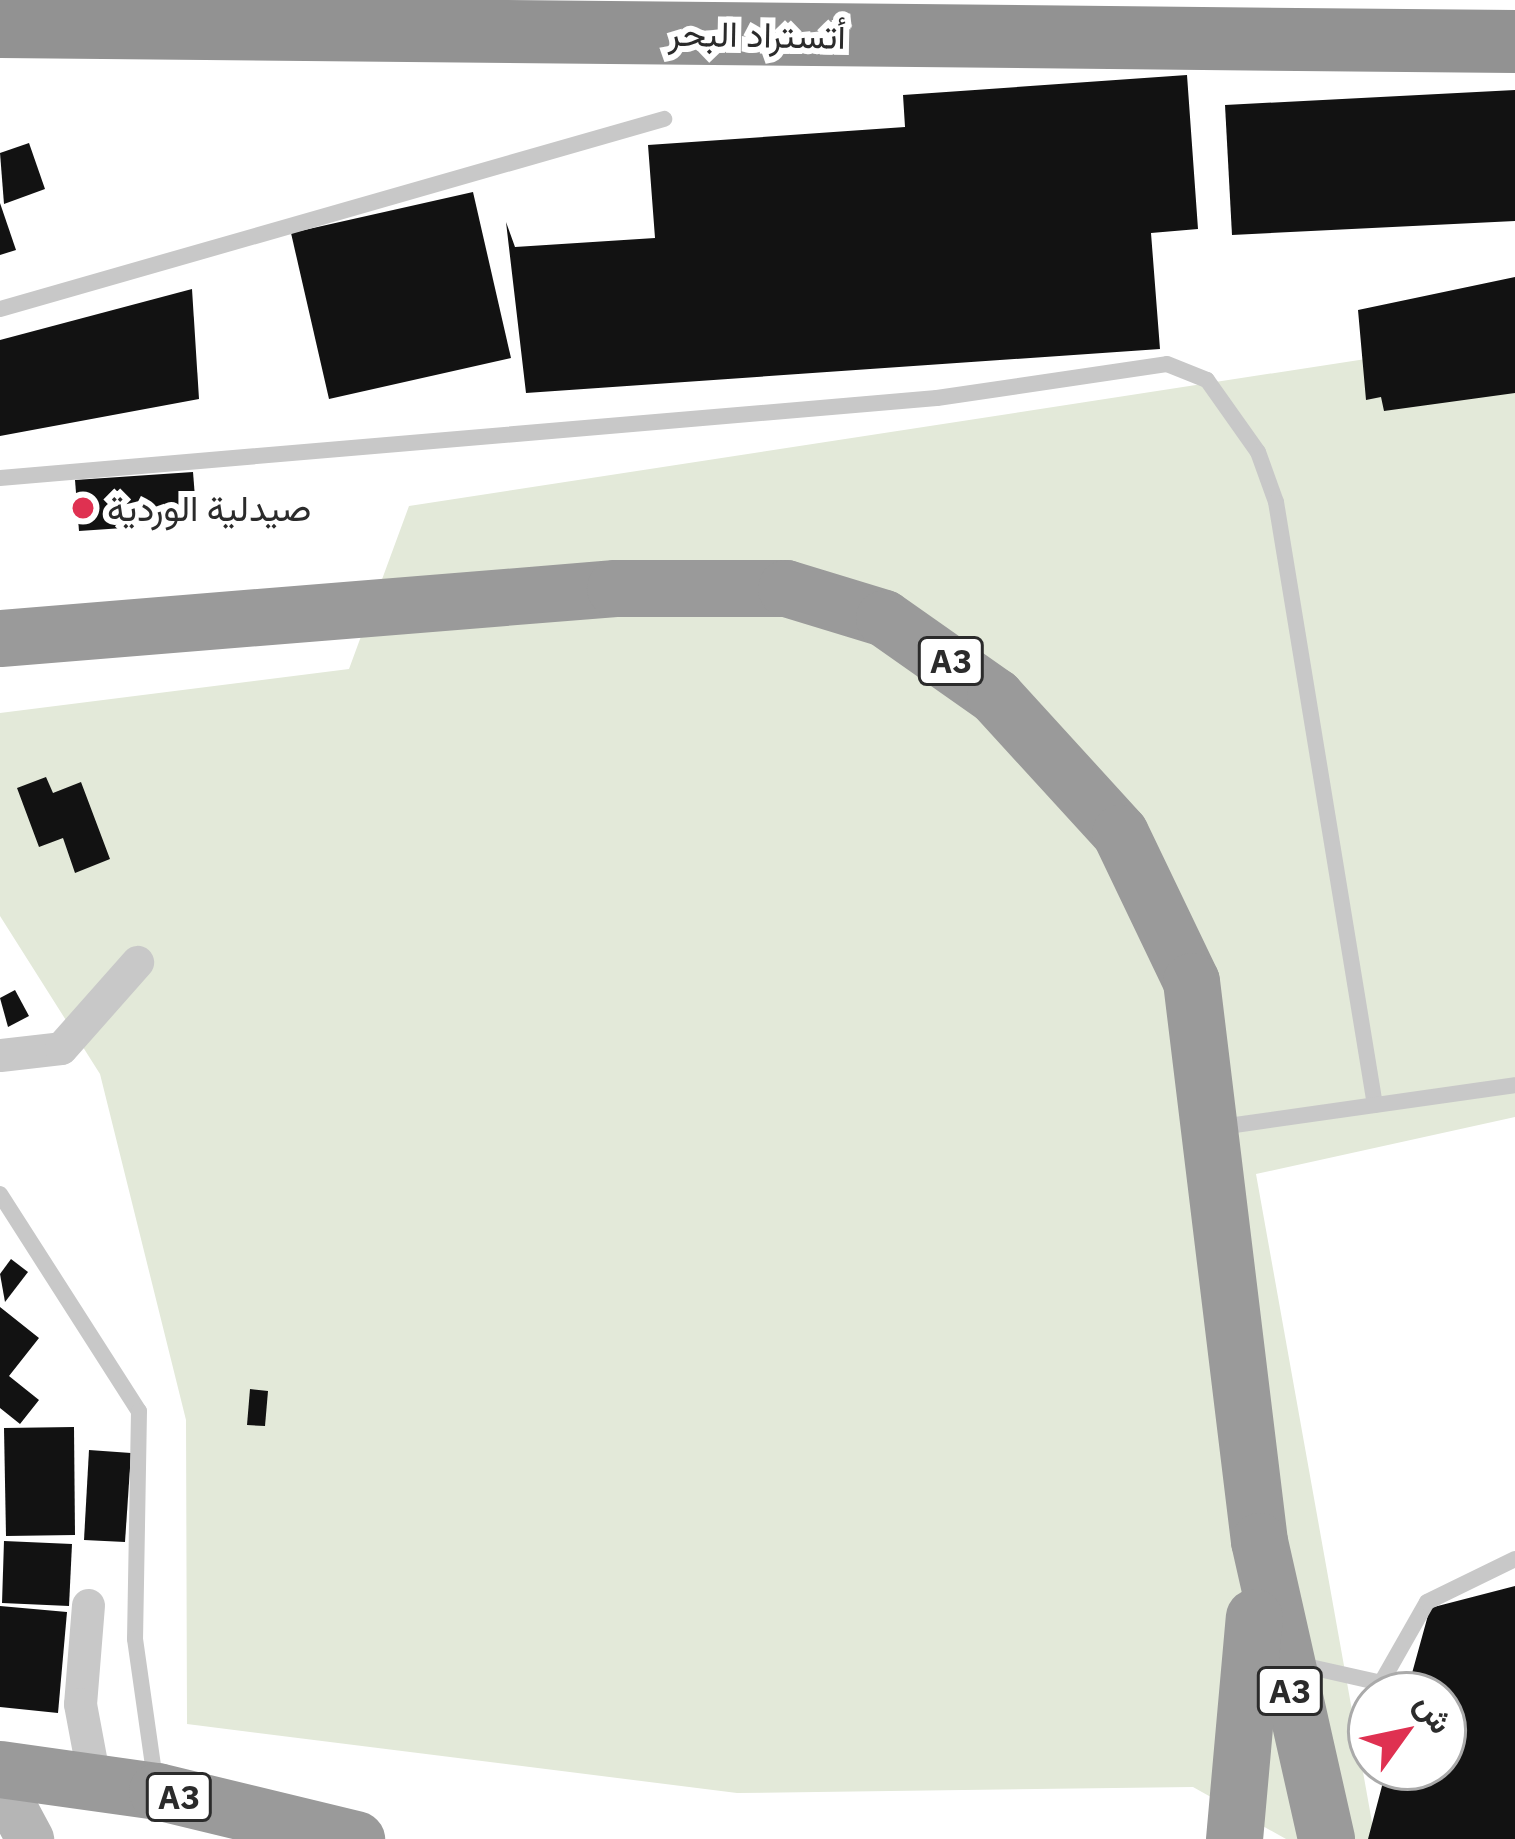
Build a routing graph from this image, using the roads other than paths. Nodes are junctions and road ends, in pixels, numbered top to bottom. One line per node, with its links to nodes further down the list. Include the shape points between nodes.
1 (0, 26): 2 (highway, أتستراد البحر)
2 (1515, 41)
3 (664, 119): 4 (lane)
4 (0, 309)
5 (0, 478): 10 (lane, via 937,398 1167,364 1208,380 1258,452 1276,502)
6 (0, 638): 11 (highway, A3, via 615,589 786,588 844,600 995,696 1120,833 1191,981)
7 (136, 962): 8 (street, via 61,1048)
8 (0, 1055)
9 (1515, 1085): 10 (lane)
10 (1375, 1106): 11 (lane)
11 (1214, 1128): 13 (highway, A3)
12 (3, 1206): 20 (lane, via 139,1411 135,1639)
13 (1259, 1541): 16 (highway, A3); 23 (highway)
14 (1515, 1559): 16 (lane, via 1427,1602 1382,1683)
15 (88, 1605): 19 (street, via 80,1703)
16 (1283, 1658): 24 (highway, A3)
17 (0, 1769): 19 (highway, A3)
18 (0, 1783): 22 (main road)
19 (95, 1784): 20 (highway, A3)
20 (157, 1791): 21 (highway, A3)
21 (324, 1837)
22 (30, 1839)
23 (1234, 1839)
24 (1326, 1839)

